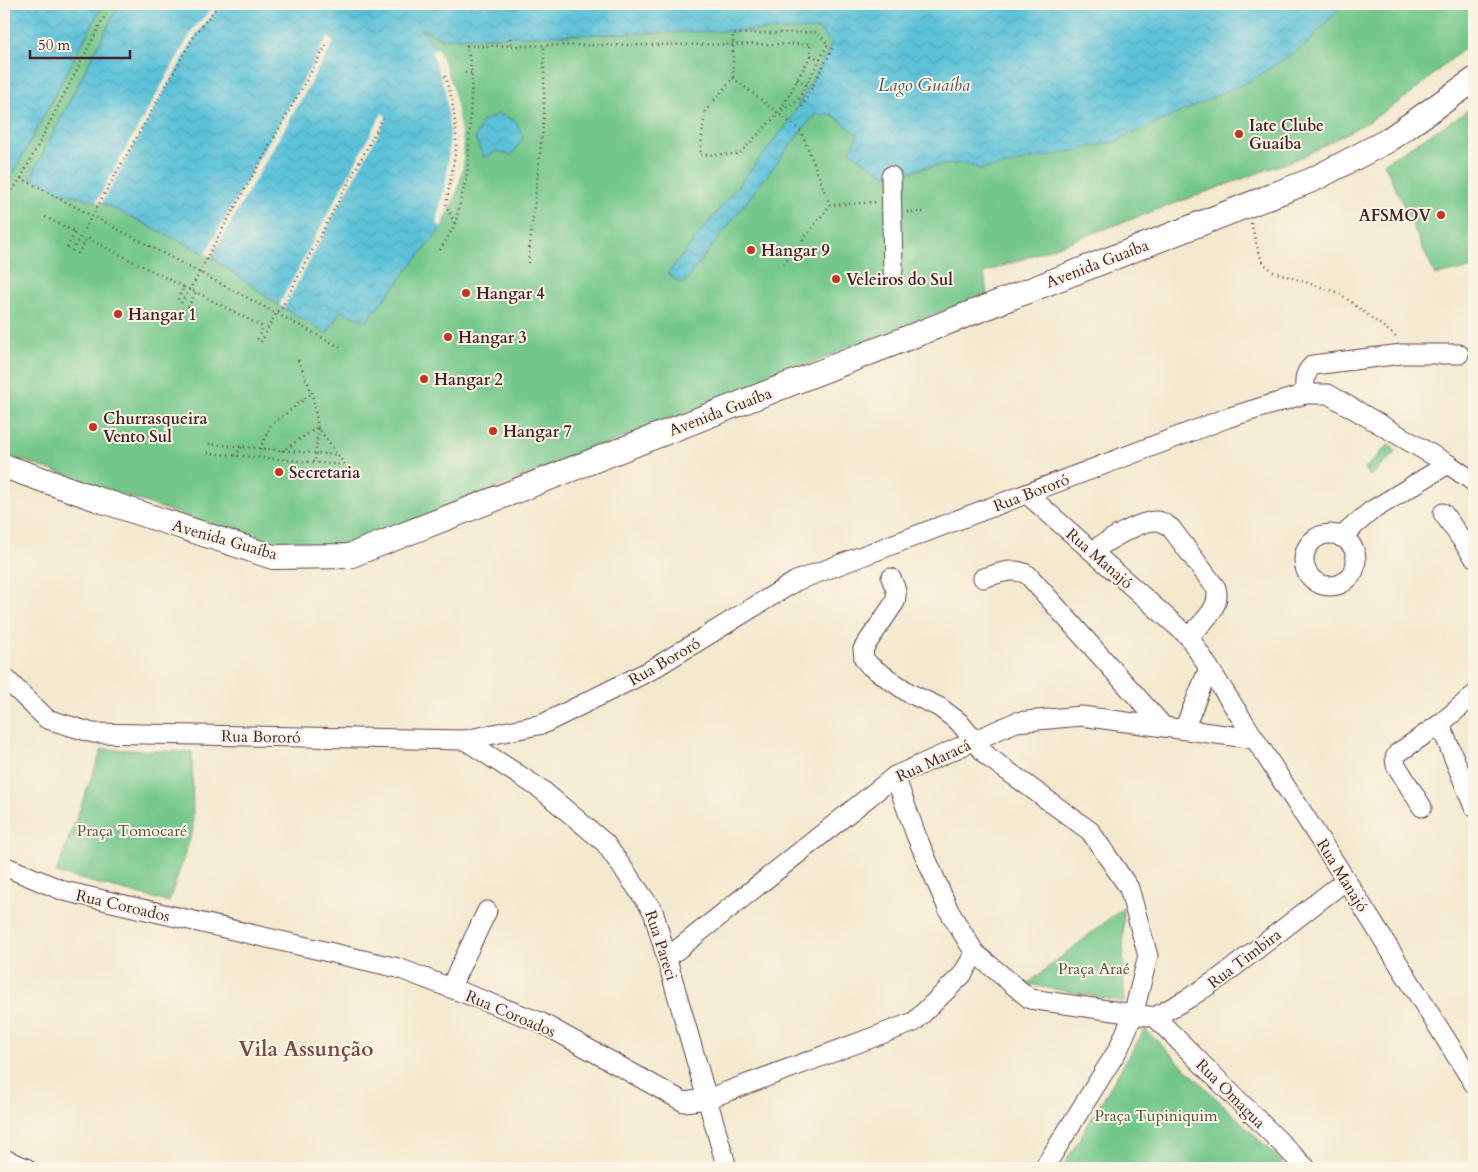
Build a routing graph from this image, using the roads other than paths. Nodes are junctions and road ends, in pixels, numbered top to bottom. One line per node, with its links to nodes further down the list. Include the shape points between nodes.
1 (1474, 70): 3 (main road, Avenida Guaíba)
2 (1474, 80): 3 (main road, Avenida Guaíba)
3 (1419, 119): 9 (main road, Avenida Guaíba, via 1387,141 1312,180 349,556 273,557)
4 (891, 176): 5 (street)
5 (893, 271)
6 (1458, 354): 7 (street, via 1402,354 1313,365 1304,376)
7 (1306, 394): 8 (street, via 1328,394); 11 (street, Rua Bororó, via 1228,418)
8 (1448, 464): 10 (street); 13 (street, via 1371,511)
9 (4, 466)
10 (1474, 482)
11 (1027, 494): 14 (street, Rua Manajó); 27 (street, Rua Bororó, via 796,581 651,670 543,724)
12 (1443, 512): 15 (street)
13 (1341, 537)
14 (1092, 551): 18 (street, Rua Manajó); 18 (street, via 1127,530 1155,520 1171,528 1219,596 1216,606)
15 (1474, 557)
16 (890, 578): 22 (street, via 897,596 863,649 864,659 909,693)
17 (983, 578): 24 (street, via 1014,570 1028,575)
18 (1189, 637): 19 (street, Rua Manajó)
19 (1209, 668): 25 (street); 26 (street, Rua Manajó)
20 (4, 676): 27 (street, Rua Bororó, via 47,719 93,733)
21 (1474, 695): 23 (street)
22 (947, 713): 28 (street); 29 (street)
23 (1440, 724): 31 (street, via 1395,758 1396,765); 32 (street)
24 (1163, 726): 25 (street, Rua Maracá); 28 (street, Rua Maracá, via 1080,716 1016,722)
25 (1184, 729): 26 (street, Rua Maracá)
26 (1256, 739): 34 (street, Rua Manajó)
27 (465, 740): 37 (street, Rua Pareci, via 542,790 605,843 653,911)
28 (974, 740): 29 (street, Rua Maracá); 39 (street, via 987,756 1090,831 1130,888 1148,956)
29 (954, 750): 30 (street, Rua Maracá)
30 (895, 776): 36 (street, via 949,911); 37 (street, Rua Maracá)
31 (1422, 807)
32 (1474, 807)
33 (4, 866): 38 (street, Rua Coroados, via 64,891 398,968)
34 (1346, 880): 40 (street, Rua Timbira, via 1221,977); 41 (street, Rua Manajó)
35 (487, 911): 38 (street)
36 (974, 953): 39 (street, via 1030,999); 42 (street, Rua Coroados, via 962,975 914,1022)
37 (667, 958): 42 (street, Rua Pareci)
38 (450, 988): 42 (street, Rua Coroados, via 540,1022 684,1102)
39 (1134, 1015): 40 (street); 46 (street, via 1119,1048)
40 (1155, 1017): 47 (street, Rua Omagua)
41 (1474, 1084)
42 (707, 1099): 45 (street, Rua Pareci)
43 (4, 1159): 44 (street)
44 (26, 1168)
45 (727, 1168)
46 (1044, 1168)
47 (1306, 1168)

